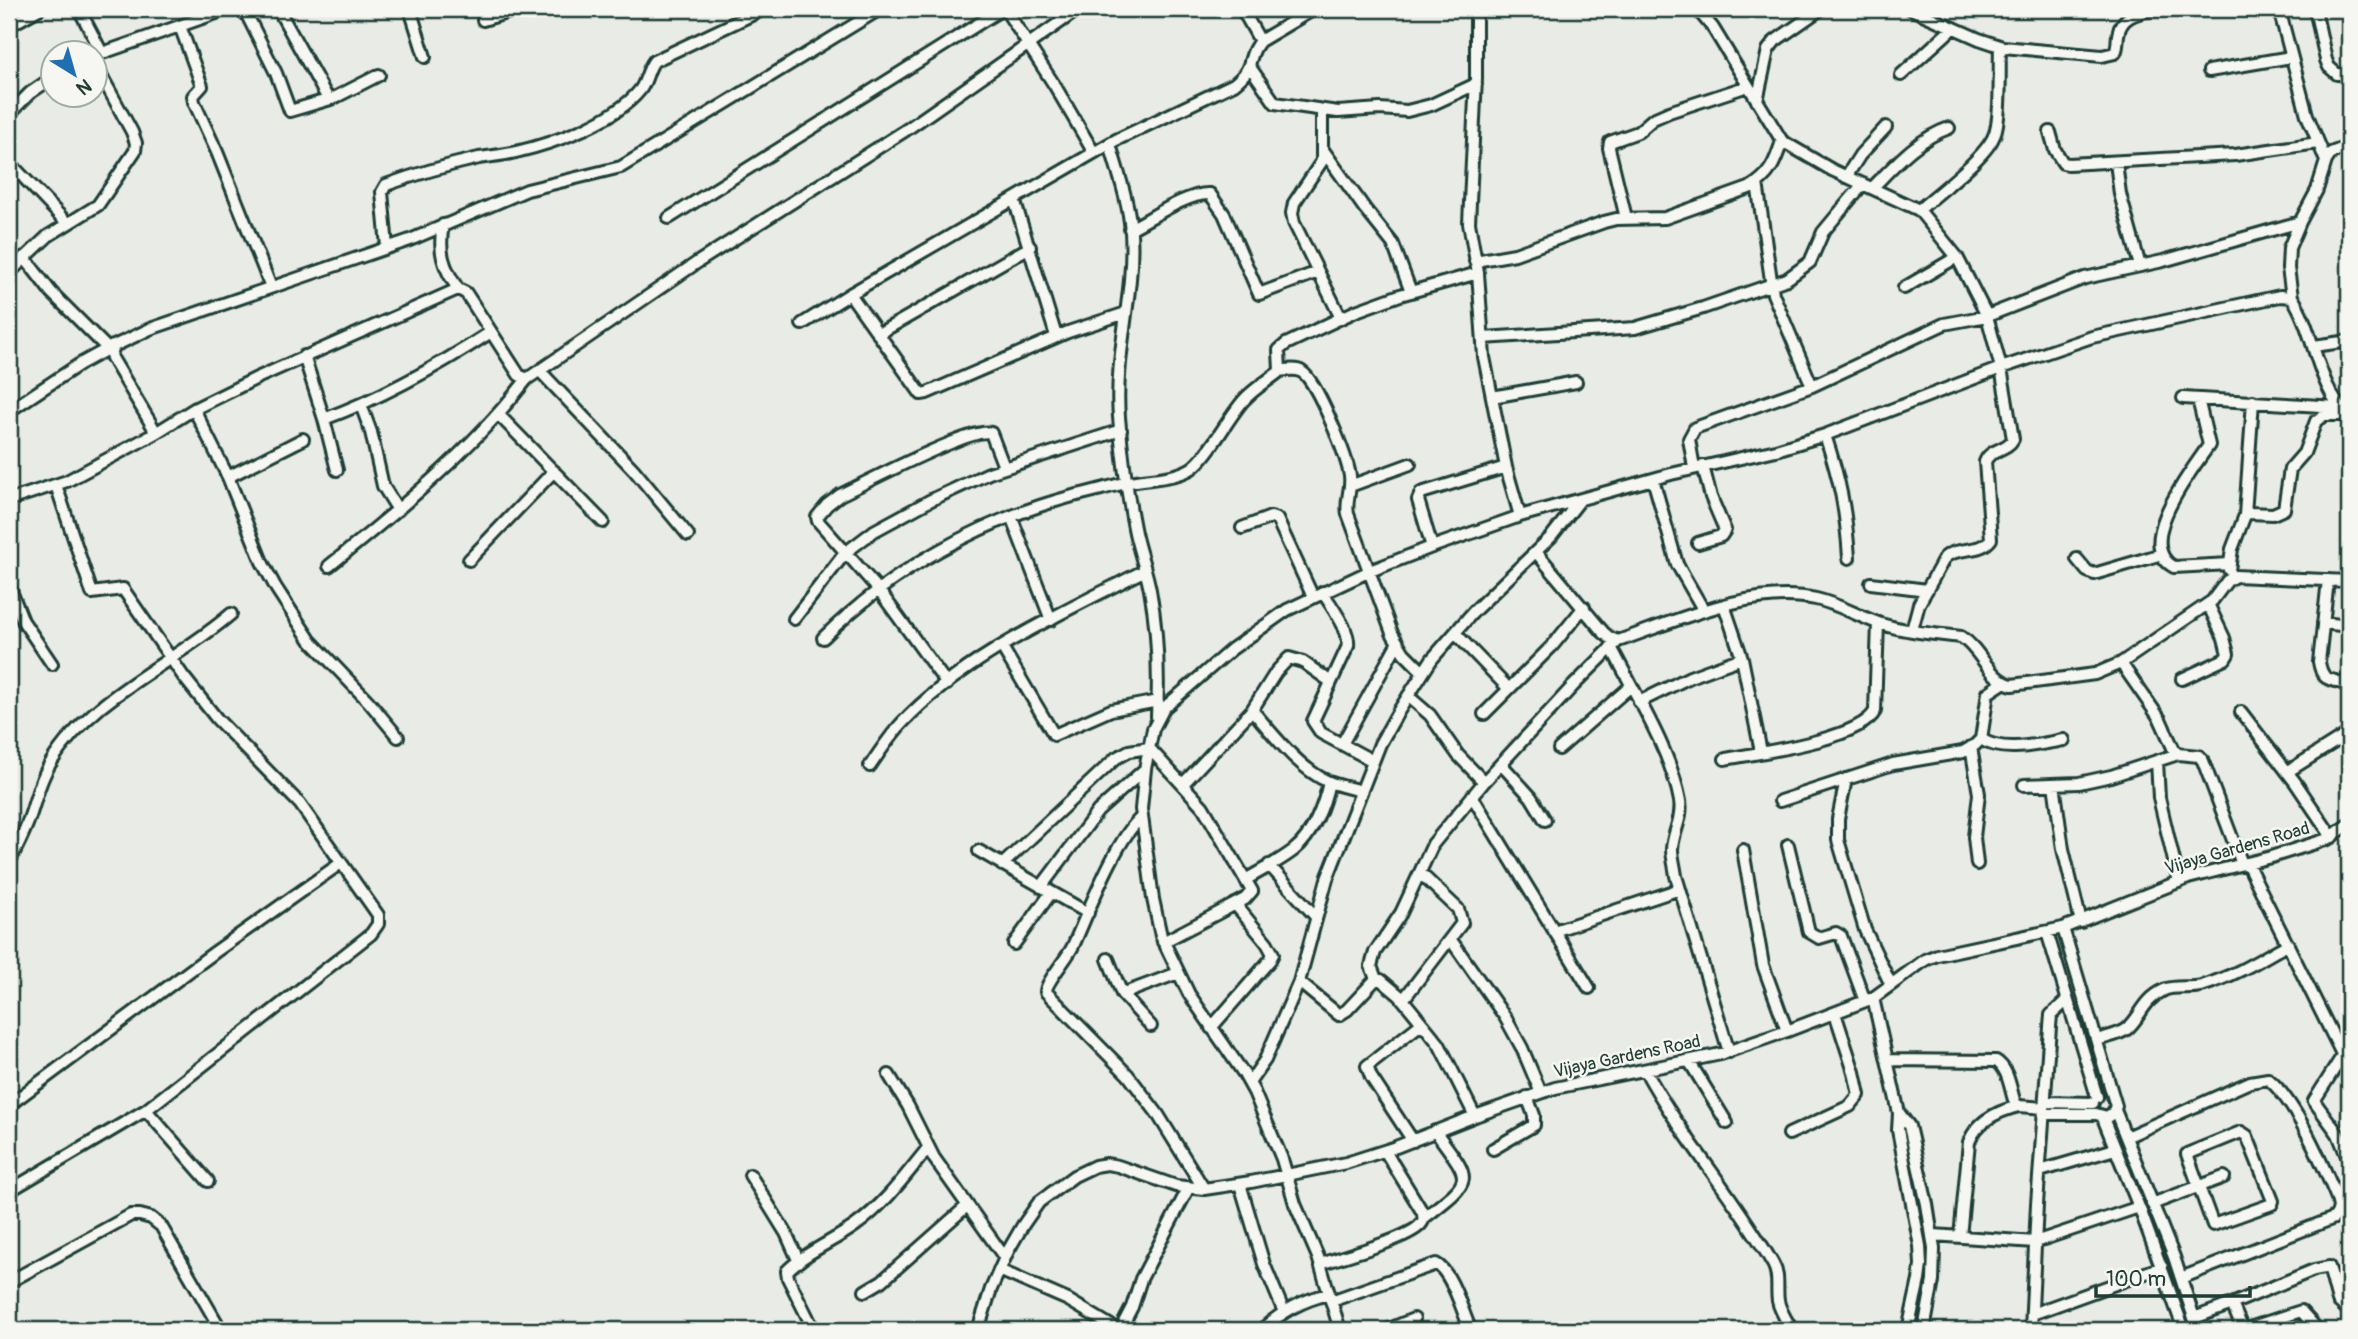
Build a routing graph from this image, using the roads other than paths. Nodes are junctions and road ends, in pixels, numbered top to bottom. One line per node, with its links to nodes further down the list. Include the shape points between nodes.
1 (39, 9): 23 (street)
2 (79, 9): 26 (street)
3 (228, 9): 21 (street)
4 (244, 9): 42 (street, via 288,109)
5 (278, 9): 42 (street)
6 (410, 9): 31 (street)
7 (519, 9): 22 (street)
8 (764, 9): 69 (street, via 653,61 645,83 631,99 578,131 518,152 386,185 382,192)
9 (880, 9): 67 (street, via 621,167 527,190)
10 (1003, 9): 28 (street); 63 (street)
11 (1079, 9): 28 (street)
12 (1242, 9): 27 (street)
13 (1314, 9): 27 (street)
14 (1476, 9): 39 (street)
15 (1698, 9): 40 (street)
16 (1821, 9): 43 (street, via 1768,50)
17 (1911, 9): 25 (street)
18 (2155, 9): 29 (street, via 2123,21 2117,49 2109,55)
19 (2279, 9): 32 (street)
20 (2315, 9): 35 (street, via 2329,67 2337,74)
21 (211, 12): 24 (street)
22 (483, 20)
23 (9, 26)
24 (180, 26): 30 (street); 79 (street, via 202,86 193,96 194,102)
25 (1953, 28): 29 (street); 37 (street)
26 (90, 38)
27 (1259, 41): 33 (street)
28 (1028, 45): 54 (street); 98 (street)
29 (2000, 46): 62 (street, via 1993,138 1960,175)
30 (108, 53)
31 (425, 57)
32 (2291, 57): 34 (street); 50 (street)
33 (1250, 66): 44 (street, via 1275,103); 51 (street, via 1234,84)
34 (2208, 71)
35 (2349, 74)
36 (379, 75): 42 (street)
37 (1901, 75)
38 (108, 81): 66 (street, via 136,147 98,205)
39 (1476, 85): 44 (street, via 1417,109); 73 (street, via 1468,205)
40 (1748, 86): 43 (street); 64 (street, via 1670,111 1637,132 1610,142)
41 (38, 88): 45 (street)
42 (328, 99)
43 (1757, 101): 49 (street)
44 (1322, 111): 53 (street)
45 (9, 114)
46 (1886, 127): 58 (street)
47 (1949, 128): 60 (street, via 1934,133)
48 (2050, 132): 57 (street, via 2063,163)
49 (1782, 141): 58 (street); 59 (street, via 1773,168)
50 (2318, 143): 55 (street); 57 (street, via 2235,155)
51 (1110, 144): 54 (street); 68 (street)
52 (2349, 146): 55 (street, via 2331,153)
53 (1322, 148): 75 (street, via 1322,161 1292,213); 82 (street, via 1386,233)
54 (1094, 153): 61 (street)
55 (2326, 161): 65 (street)
56 (9, 162): 66 (street)
57 (2116, 162): 74 (street)
58 (1846, 177): 60 (street)
59 (1757, 183): 64 (street, via 1665,218); 78 (street)
60 (1867, 186): 62 (street); 78 (street, via 1823,232 1810,262 1794,275)
61 (1014, 199): 70 (street); 83 (street)
62 (1919, 210): 72 (street)
63 (669, 218)
64 (1626, 218): 73 (street, via 1515,254)
65 (2300, 222): 74 (street); 84 (street, via 2289,248)
66 (67, 223): 71 (street)
67 (443, 225): 69 (street); 81 (street, via 443,263)
68 (1130, 229): 75 (street, via 1190,198 1210,194 1224,214 1259,294); 85 (street)
69 (387, 247): 79 (street)
70 (1030, 247): 90 (street); 91 (street)
71 (24, 257): 76 (street); 95 (street, via 51,292)
72 (1957, 257): 80 (street); 86 (street)
73 (1475, 261): 77 (street)
74 (2140, 266): 86 (street, via 2085,278)
75 (1318, 272): 87 (street)
76 (9, 273)
77 (1478, 273): 82 (street); 92 (street)
78 (1770, 283): 92 (street, via 1635,328); 102 (street)
79 (271, 286): 95 (street)
80 (1904, 288)
81 (458, 289): 89 (street, via 466,293); 96 (street)
82 (1411, 292): 87 (street)
83 (850, 294): 88 (street); 90 (street)
84 (2292, 297): 94 (street); 97 (street, via 2092,337)
85 (1126, 313): 91 (street); 114 (street, via 1118,370)
86 (1987, 316): 97 (street); 102 (street, via 1936,327)
87 (1341, 318): 99 (street, via 1281,347)
88 (802, 324)
89 (491, 332): 100 (street, via 519,375); 107 (street, via 423,375)
90 (878, 334): 91 (street, via 921,394)
91 (1056, 337)
92 (1483, 338): 103 (street)
93 (2349, 341): 94 (street)
94 (2314, 346): 108 (street)
95 (111, 347): 110 (street); 115 (street, via 112,358)
96 (304, 356): 109 (street); 113 (street)
97 (2001, 368): 116 (street); 155 (street, via 2014,439 1985,462 1991,539 1983,547 1950,553)
98 (540, 371): 100 (street); 137 (street)
99 (1280, 371): 126 (street, via 1245,399 1192,467); 128 (street, via 1304,373 1318,395 1348,467)
100 (527, 379): 111 (street)
101 (1576, 382): 103 (street)
102 (1812, 386): 121 (street, via 1695,428 1689,439)
103 (1492, 397): 120 (street)
104 (2183, 398): 105 (street)
105 (2198, 399): 106 (street); 142 (street, via 2209,445 2167,511)
106 (2253, 401): 108 (street); 132 (street)
107 (360, 405): 113 (street); 131 (street, via 381,479)
108 (2338, 407): 112 (street)
109 (194, 409): 115 (street); 124 (street)
110 (9, 411)
111 (498, 414): 123 (street); 131 (street)
112 (2348, 416): 132 (street, via 2325,415 2316,421 2304,453 2290,469 2280,513)
113 (324, 419): 122 (street)
114 (1121, 430): 119 (street); 126 (street)
115 (154, 434): 127 (street)
116 (1825, 435): 121 (street); 143 (street, via 1843,499)
117 (303, 439): 124 (street)
118 (1410, 464): 128 (street)
119 (1004, 467): 141 (street, via 931,500 874,531); 141 (street, via 991,433 981,432 840,495 817,517)
120 (1506, 467): 134 (street); 139 (street, via 1421,493 1418,500)
121 (1699, 467): 125 (street); 138 (street, via 1725,530 1721,536)
122 (337, 470)
123 (554, 471): 135 (street); 145 (street)
124 (228, 477): 194 (street, via 262,562 295,618)
125 (1653, 479): 130 (street); 161 (street, via 1677,564)
126 (1127, 483): 133 (street); 148 (street)
127 (55, 485): 129 (street); 174 (street, via 90,591 123,589)
128 (1350, 486): 149 (street, via 1348,514)
129 (9, 500)
130 (1580, 500): 134 (street); 140 (street)
131 (398, 510): 147 (street)
132 (2245, 515): 146 (street)
133 (1011, 516): 154 (street); 164 (street)
134 (1520, 516): 139 (street)
135 (603, 522)
136 (1242, 528): 157 (street, via 1275,517)
137 (688, 535)
138 (1698, 543)
139 (1432, 547): 149 (street)
140 (1536, 552): 160 (street); 169 (street)
141 (845, 553): 154 (street); 163 (street)
142 (2162, 554): 144 (street, via 2094,574); 146 (street, via 2174,568)
143 (1849, 558)
144 (2077, 559)
145 (469, 561)
146 (2230, 564): 151 (street)
147 (329, 566)
148 (1145, 570): 164 (street); 187 (street, via 1158,653)
149 (1370, 571): 157 (street); 171 (street)
150 (2328, 580): 151 (street, via 2235,576); 152 (street); 166 (street)
151 (2227, 581): 158 (street)
152 (2349, 581)
153 (1871, 583): 155 (street)
154 (877, 589): 170 (street); 182 (street)
155 (1927, 590): 168 (street)
156 (10, 591): 176 (street, via 23,621)
157 (1318, 594): 180 (street, via 1349,640); 192 (street, via 1232,649)
158 (2208, 604): 177 (street); 179 (street, via 2228,654)
159 (1724, 605): 161 (street); 165 (street, via 1768,597 1813,598); 175 (street)
160 (1584, 607): 172 (street); 185 (street)
161 (1704, 611): 172 (street)
162 (231, 614): 174 (street)
163 (794, 619)
164 (1051, 620): 173 (street)
165 (1878, 623): 168 (street); 201 (street, via 1871,718 1847,732)
166 (2323, 623): 167 (street); 184 (street, via 2320,671 2329,680)
167 (2349, 626)
168 (1912, 630): 181 (street, via 1961,637)
169 (1455, 634): 178 (street); 185 (street)
170 (823, 638)
171 (1397, 644): 178 (street); 197 (street)
172 (1615, 644): 183 (street); 206 (street)
173 (1002, 647): 182 (street); 187 (street, via 1054,735 1111,710)
174 (170, 658): 226 (street, via 90,716 61,748 41,780); 227 (street, via 217,719 300,804)
175 (1742, 658): 188 (street); 201 (street)
176 (52, 663)
177 (2121, 663): 181 (street, via 2095,674); 202 (street)
178 (1423, 672): 186 (street)
179 (2182, 679)
180 (1331, 682): 189 (street, via 1289,658); 197 (street, via 1313,721 1321,733)
181 (2003, 683): 195 (street, via 1988,693)
182 (947, 684): 207 (street, via 902,723)
183 (1631, 686): 188 (street); 200 (street)
184 (2349, 687)
185 (1509, 689): 191 (street)
186 (1408, 696): 204 (street); 212 (street, via 1430,715)
187 (1158, 701): 192 (street)
188 (1639, 702): 235 (street, via 1679,796 1680,820 1672,850)
189 (1252, 710): 211 (street, via 1299,761); 213 (street)
190 (2241, 712): 209 (street)
191 (1484, 714)
192 (1157, 717): 199 (street)
193 (2349, 733): 209 (street)
194 (398, 737)
195 (1981, 739): 196 (street, via 1995,746); 198 (street)
196 (2064, 740)
197 (1342, 744): 204 (street)
198 (1971, 747): 210 (street); 229 (street, via 1979,794 1974,837)
199 (1149, 748): 208 (street); 213 (street); 230 (street, via 1116,758)
200 (1559, 750)
201 (1761, 752): 203 (street)
202 (2178, 754): 205 (street); 228 (street, via 2193,754 2203,761)
203 (1725, 759)
204 (1373, 761): 216 (street)
205 (2157, 761): 214 (street, via 2100,779); 234 (street, via 2160,798)
206 (1501, 764): 212 (street); 220 (street)
207 (870, 766)
208 (1145, 769): 219 (street); 236 (street, via 1098,811)
209 (2287, 772): 222 (street)
210 (1846, 779): 218 (street); 252 (street, via 1838,841 1865,930)
211 (1329, 782): 216 (street); 231 (street, via 1307,836)
212 (1484, 782): 217 (street)
213 (1182, 784): 233 (street, via 1203,807)
214 (2054, 784): 215 (street); 240 (street, via 2063,849)
215 (2024, 785)
216 (1361, 791): 239 (street)
217 (1472, 796): 232 (street, via 1433,844); 242 (street)
218 (1780, 801)
219 (1142, 817): 238 (street, via 1128,832); 245 (street)
220 (1545, 820)
221 (2349, 824): 222 (street, Vijaya Gardens Road)
222 (2332, 837): 228 (street, Vijaya Gardens Road)
223 (1788, 845): 255 (street, via 1809,932 1819,937 1841,936)
224 (1743, 850): 262 (street, via 1763,965)
225 (979, 851): 230 (street)
226 (9, 863)
227 (341, 863): 274 (street); 279 (street, via 378,915 371,934)
228 (2245, 863): 234 (street, Vijaya Gardens Road); 247 (street)
229 (1977, 864)
230 (1002, 865): 236 (street)
231 (1269, 865): 233 (street); 239 (street)
232 (1420, 873): 244 (street, via 1462,916); 250 (street, via 1375,952 1371,966)
233 (1247, 879): 237 (street, via 1251,895)
234 (2179, 882): 240 (street, Vijaya Gardens Road)
235 (1680, 889): 242 (street); 264 (street)
236 (1046, 890): 238 (street); 246 (street)
237 (1235, 904): 245 (street); 261 (street, via 1273,954)
238 (1088, 913): 300 (street, via 1046,992 1128,1075)
239 (1316, 917): 251 (street)
240 (2081, 922): 241 (street, Vijaya Gardens Road)
241 (2063, 928): 243 (street, Vijaya Gardens Road); 263 (street)
242 (1554, 931): 253 (street)
243 (2047, 932): 252 (street, Vijaya Gardens Road, via 1937,955); 257 (street)
244 (1451, 940): 256 (street); 272 (street, via 1505,1017)
245 (1163, 942): 249 (street)
246 (1014, 944)
247 (2288, 944): 263 (street, via 2240,972 2197,987 2164,990 2140,1009 2128,1028); 265 (street)
248 (1108, 959): 254 (street)
249 (1178, 973): 254 (street); 261 (street)
250 (1377, 979): 251 (street, via 1339,1015); 256 (street)
251 (1299, 982): 271 (street)
252 (1891, 985): 255 (street, Vijaya Gardens Road)
253 (1589, 988)
254 (1122, 994): 260 (street)
255 (1869, 999): 258 (street, Vijaya Gardens Road); 266 (street)
256 (1403, 1000): 259 (street)
257 (2067, 1000): 277 (street, via 2051,1016); 278 (street)
258 (1835, 1013): 262 (street, Vijaya Gardens Road); 284 (street, via 1859,1095 1850,1106)
259 (1421, 1024): 281 (street, via 1439,1044); 286 (street, via 1367,1066)
260 (1150, 1026)
261 (1212, 1028): 271 (street)
262 (1787, 1031): 264 (street, Vijaya Gardens Road)
263 (2097, 1040): 275 (street)
264 (1729, 1052): 267 (street, Vijaya Gardens Road)
265 (2343, 1055): 268 (street); 291 (street, via 2314,1101 2338,1134)
266 (1887, 1060): 276 (street, via 1996,1061 2002,1065); 280 (street)
267 (1689, 1061): 269 (street, Vijaya Gardens Road); 282 (street)
268 (2349, 1068)
269 (1645, 1070): 272 (street, Vijaya Gardens Road); 332 (street, via 1665,1107 1772,1263 1779,1303)
270 (888, 1075): 287 (street)
271 (1250, 1083): 294 (street)
272 (1541, 1093): 273 (street, Vijaya Gardens Road)
273 (1527, 1097): 281 (street, Vijaya Gardens Road); 288 (street, via 1534,1125)
274 (9, 1105)
275 (2115, 1105): 278 (street, via 2110,1116); 278 (street, via 2104,1094); 285 (street)
276 (2019, 1106): 277 (street); 307 (street, via 2002,1110 1972,1133)
277 (2044, 1108): 278 (street); 292 (street)
278 (2097, 1108): 289 (street)
279 (146, 1110): 296 (street); 301 (street)
280 (1899, 1113): 306 (street, via 1909,1126); 333 (street, via 1921,1265)
281 (1475, 1116): 283 (street, Vijaya Gardens Road)
282 (1727, 1123)
283 (1435, 1131): 286 (street, Vijaya Gardens Road); 305 (street, via 1464,1178 1454,1195)
284 (1789, 1134)
285 (2126, 1137): 302 (street); 314 (street, via 2250,1082 2268,1080 2307,1132 2340,1206 2334,1218)
286 (1413, 1140): 290 (street, Vijaya Gardens Road)
287 (928, 1148): 303 (street); 310 (street, via 873,1211)
288 (1493, 1149)
289 (2115, 1149): 292 (street); 304 (street)
290 (1385, 1151): 294 (street, Vijaya Gardens Road); 305 (street)
291 (2349, 1161)
292 (2040, 1171): 308 (street)
293 (750, 1175): 310 (street)
294 (1287, 1175): 297 (street, Vijaya Gardens Road); 311 (street)
295 (2224, 1177): 299 (street)
296 (208, 1181)
297 (1240, 1184): 300 (street, Vijaya Gardens Road); 320 (street)
298 (1189, 1187): 300 (street, Vijaya Gardens Road); 309 (street, Vijaya Gardens Road, via 1118,1166 1095,1166 1039,1202); 328 (street)
299 (2197, 1188): 299 (street, via 2213,1225 2269,1207 2273,1201 2245,1132 2187,1154); 302 (street)
300 (1204, 1189)
301 (9, 1191)
302 (2152, 1204): 314 (street)
303 (967, 1206): 309 (street); 316 (street)
304 (2139, 1207): 308 (street); 312 (street)
305 (1424, 1218): 311 (street, via 1418,1227 1399,1236)
306 (1933, 1235): 307 (street); 334 (street, via 1933,1281)
307 (1960, 1237): 308 (street)
308 (2035, 1242): 321 (street)
309 (1005, 1258): 313 (street, Vijaya Gardens Road)
310 (799, 1262): 326 (street, via 787,1274)
311 (1320, 1264): 317 (street)
312 (2162, 1268): 321 (street); 336 (street)
313 (999, 1270): 327 (street, Vijaya Gardens Road); 328 (street, via 1068,1300)
314 (2181, 1278): 322 (street)
315 (9, 1282): 325 (street, via 119,1220 140,1214 161,1226)
316 (865, 1291)
317 (1330, 1298): 320 (street, via 1305,1300); 324 (street, via 1436,1264 1450,1280); 330 (street)
318 (2232, 1304): 319 (street, via 2329,1267 2338,1301); 322 (street); 338 (street)
319 (2349, 1311)
320 (1284, 1312): 329 (street)
321 (2032, 1314): 335 (street)
322 (2194, 1318): 337 (street)
323 (1414, 1319): 331 (street)
324 (1469, 1326)
325 (221, 1330)
326 (814, 1330)
327 (978, 1330)
328 (1119, 1330)
329 (1261, 1330)
330 (1340, 1330)
331 (1387, 1330)
332 (1792, 1330)
333 (1908, 1330)
334 (1924, 1330)
335 (2031, 1330)
336 (2184, 1330)
337 (2198, 1330)
338 (2243, 1330): 339 (street, via 2301,1311)
339 (2318, 1330)

